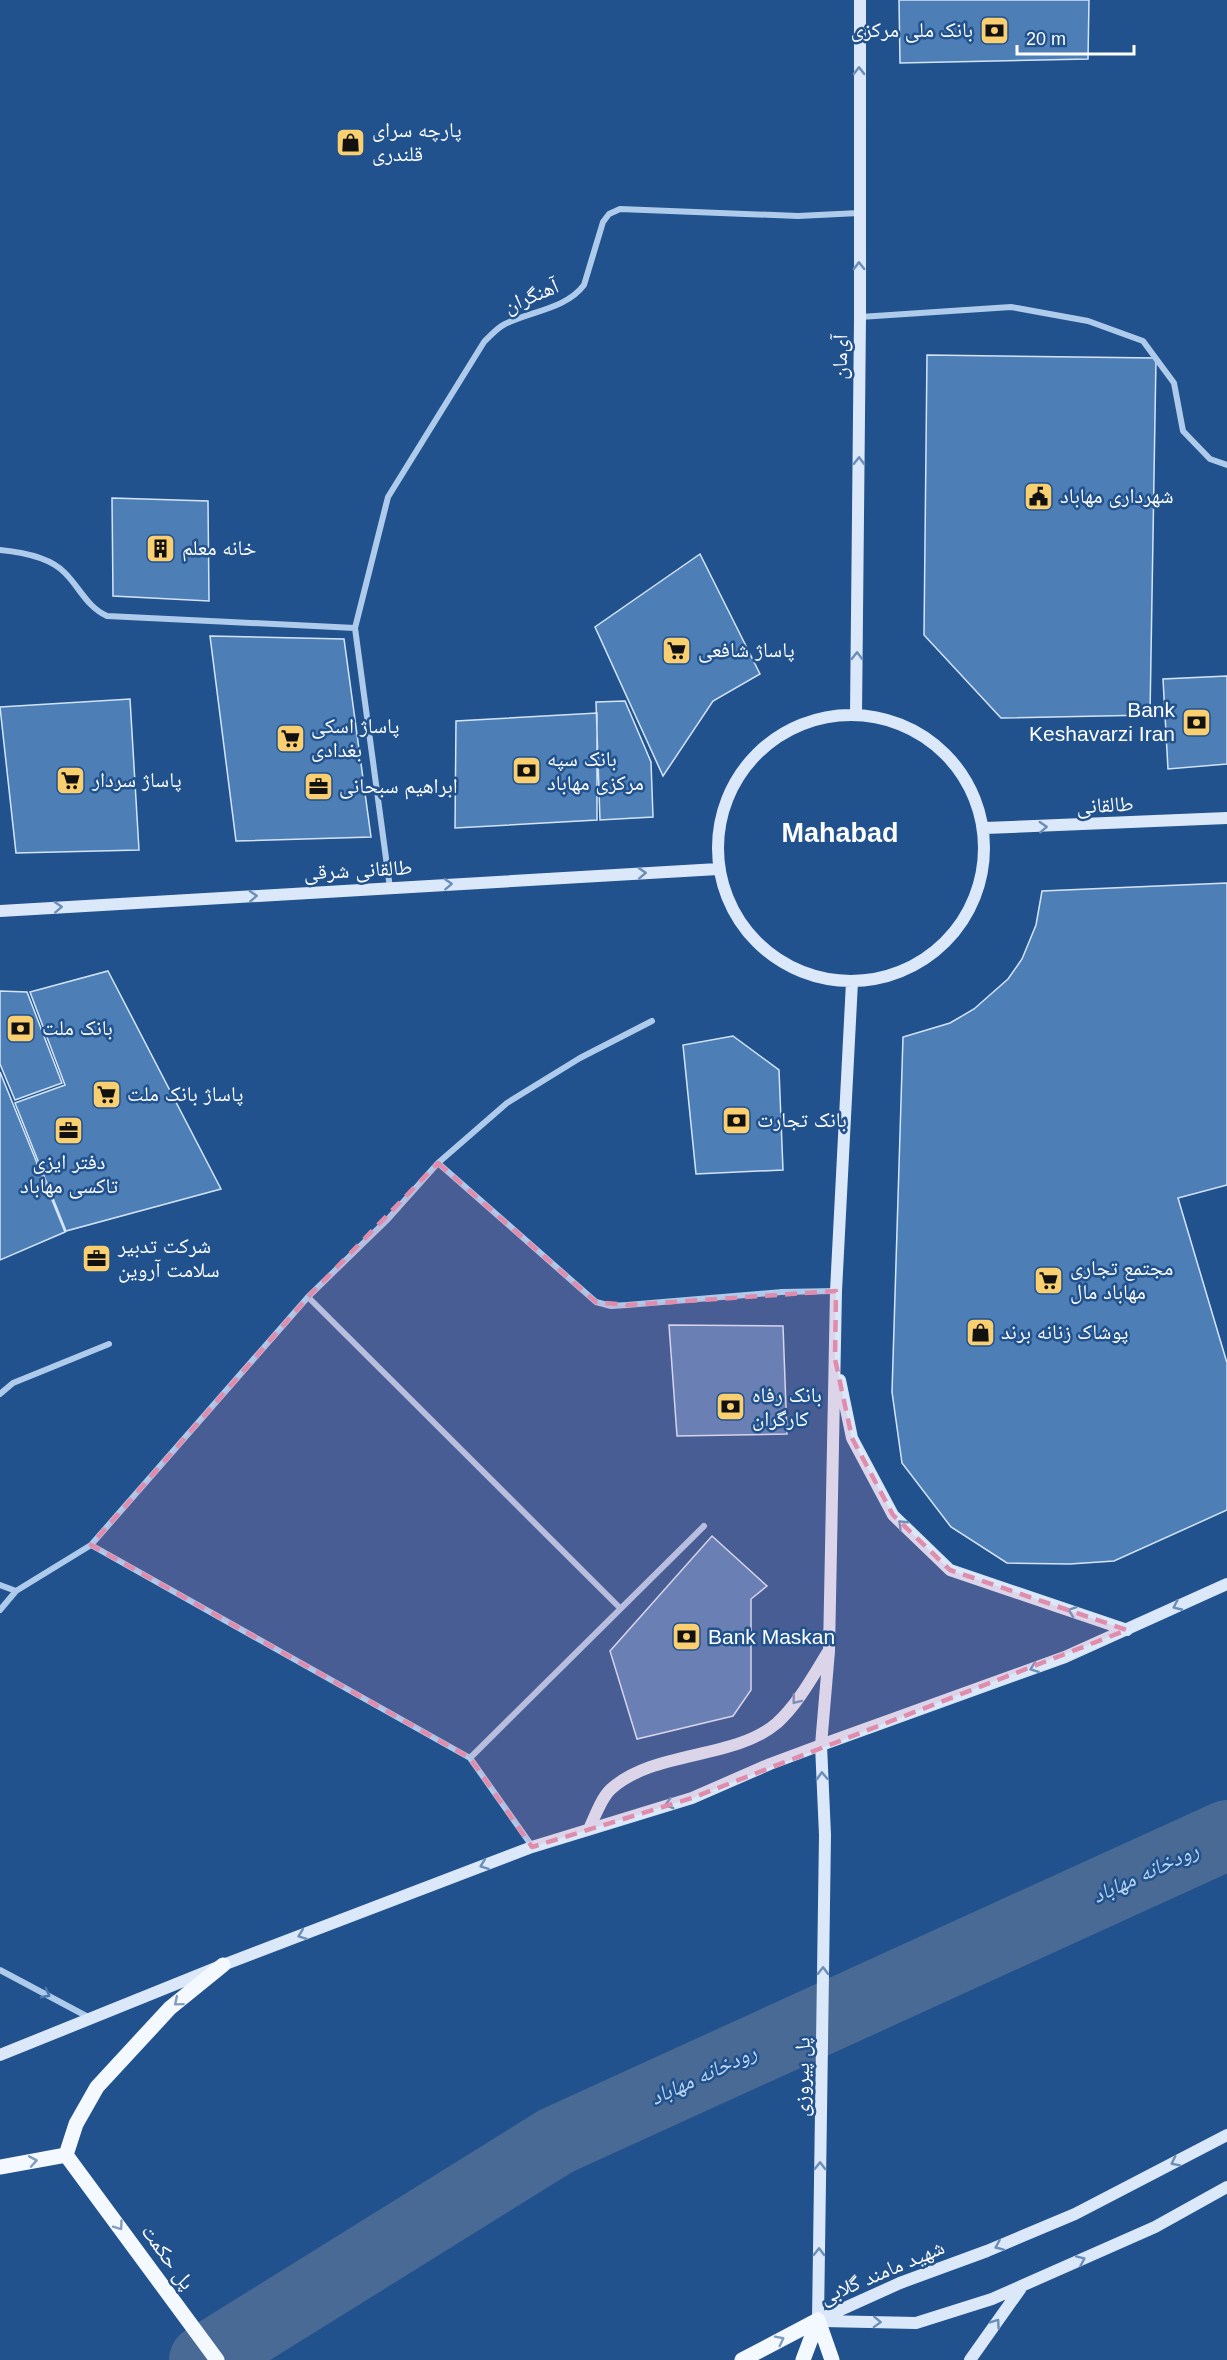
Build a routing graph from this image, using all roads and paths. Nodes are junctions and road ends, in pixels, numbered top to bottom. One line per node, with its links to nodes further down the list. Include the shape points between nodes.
1 (860, 0): 2 (street, آی‌مان, one-way to 1)
2 (859, 213): 3 (street, آی‌مان, one-way to 2); 6 (street, آهنگران, via 798,216 620,209 609,214 579,292 567,301 504,325 484,342 444,404 388,497)
3 (860, 316): 4 (street, via 1011,308 1088,321 1143,341 1174,383 1183,431 1210,459); 7 (street, آی‌مان, one-way to 3)
4 (1227, 465)
5 (0, 550): 6 (street, via 40,558 64,571 94,611 106,616)
6 (355, 628): 11 (street)
7 (856, 714): 9 (street, via 901,723 941,748 970,784); 10 (street, via 817,718 781,734 751,759 729,792 718,829)
8 (1227, 818): 9 (street, طالقانی, one-way to 8)
9 (985, 828): 13 (street, via 985,868 974,905 952,938 921,964 884,979)
10 (718, 868): 11 (street, طالقانی شرقی, one-way to 10); 13 (street, via 733,912 761,948 800,972)
11 (390, 888): 12 (street, طالقانی شرقی, one-way to 11)
12 (0, 911)
13 (852, 982): 16 (street)
14 (652, 1022): 15 (street, via 580,1058 507,1103)
15 (438, 1163): 16 (street, via 597,1302 611,1306); 17 (street, via 388,1219)
16 (836, 1291): 19 (street)
17 (308, 1297): 22 (street); 26 (street)
18 (109, 1344): 20 (street, via 13,1383)
19 (836, 1359): 28 (street, one-way to 19, via 950,1570 893,1515 852,1438); 29 (street, پل پیروزی)
20 (0, 1394)
21 (704, 1526): 26 (street)
22 (90, 1545): 25 (street); 31 (street)
23 (1227, 1584): 28 (street, one-way to 28)
24 (0, 1585): 25 (street)
25 (16, 1591): 27 (street)
26 (620, 1608): 31 (street)
27 (0, 1610)
28 (1128, 1630): 30 (street, one-way to 30)
29 (829, 1651): 30 (street, پل پیروزی); 32 (street, one-way to 32, via 798,1699 776,1724 748,1740 631,1774 609,1791)
30 (821, 1745): 32 (street, one-way to 32, via 692,1798); 43 (street, پل پیروزی, one-way to 30, via 825,1835)
31 (470, 1758): 33 (street)
32 (589, 1829): 33 (street)
33 (532, 1847): 34 (street, one-way to 34)
34 (223, 1965): 36 (street); 39 (main road, one-way to 39, via 170,2008 97,2087 76,2124)
35 (0, 1970): 36 (street, one-way to 36)
36 (92, 2019): 37 (street)
37 (0, 2055)
38 (1227, 2135): 43 (street, شهید مامند گلابی, one-way to 43, via 1075,2214)
39 (66, 2155): 40 (main road, one-way to 39); 44 (main road, پل حکمت, one-way to 44)
40 (0, 2167)
41 (1227, 2187): 42 (street, شهید مامند گلابی, one-way to 41, via 1155,2227)
42 (1023, 2286): 43 (street, شهید مامند گلابی, one-way to 42, via 916,2323); 48 (street, one-way to 42)
43 (818, 2320): 45 (main road, one-way to 43); 46 (main road); 47 (main road)
44 (217, 2360)
45 (742, 2360)
46 (803, 2360)
47 (832, 2360)
48 (970, 2360)

